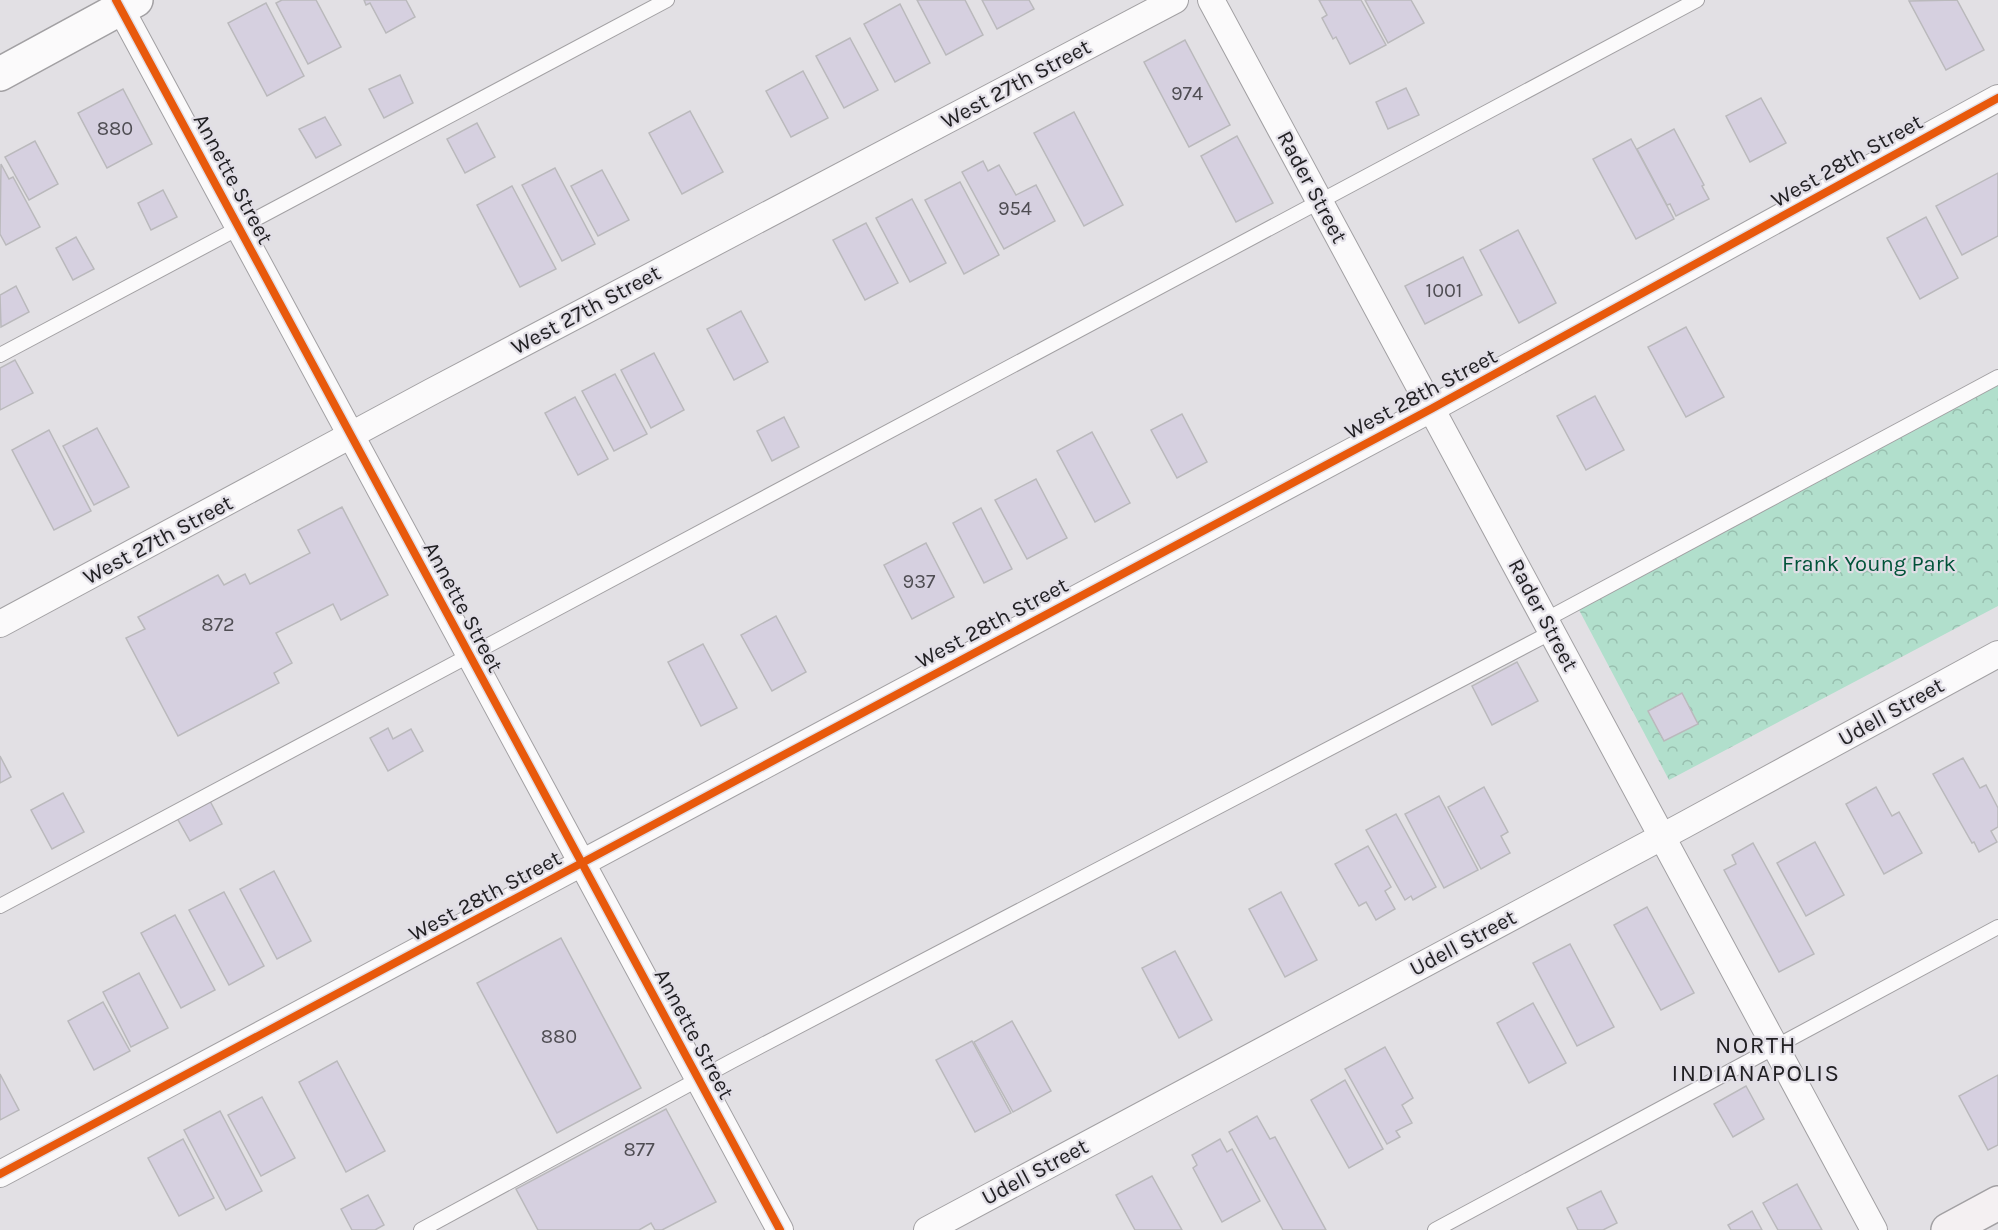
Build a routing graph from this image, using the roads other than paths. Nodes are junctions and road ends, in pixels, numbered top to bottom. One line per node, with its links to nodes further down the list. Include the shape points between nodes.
1 (667, 0): 9 (lane)
2 (1175, 0): 13 (street, West 27th Street)
3 (1211, 0): 8 (street, Rader Street)
4 (1697, 0): 8 (lane)
5 (124, 3): 6 (street); 9 (street, Annette Street)
6 (0, 74)
7 (1998, 98): 12 (street, West 28th Street)
8 (1320, 201): 12 (street, Rader Street); 17 (lane)
9 (238, 227): 10 (lane); 13 (street, Annette Street)
10 (0, 355)
11 (1998, 377): 15 (lane)
12 (1431, 409): 15 (street, Rader Street); 19 (street, West 28th Street)
13 (351, 436): 14 (street, West 27th Street); 17 (street, Annette Street)
14 (0, 624)
15 (1549, 626): 18 (street, Rader Street); 23 (lane)
16 (1998, 654): 18 (street, Udell Street)
17 (469, 656): 19 (street, Annette Street); 20 (lane)
18 (1662, 837): 22 (street, Rader Street); 28 (street, Udell Street)
19 (583, 864): 23 (street, Annette Street); 24 (street, West 28th Street)
20 (0, 906)
21 (1998, 927): 22 (lane)
22 (1776, 1047): 29 (lane); 30 (street, Rader Street)
23 (698, 1079): 26 (lane); 27 (street, Annette Street)
24 (0, 1174)
25 (1998, 1203): 31 (main road)
26 (421, 1230)
27 (780, 1230)
28 (927, 1230)
29 (1435, 1230)
30 (1874, 1230)
31 (1948, 1230)

